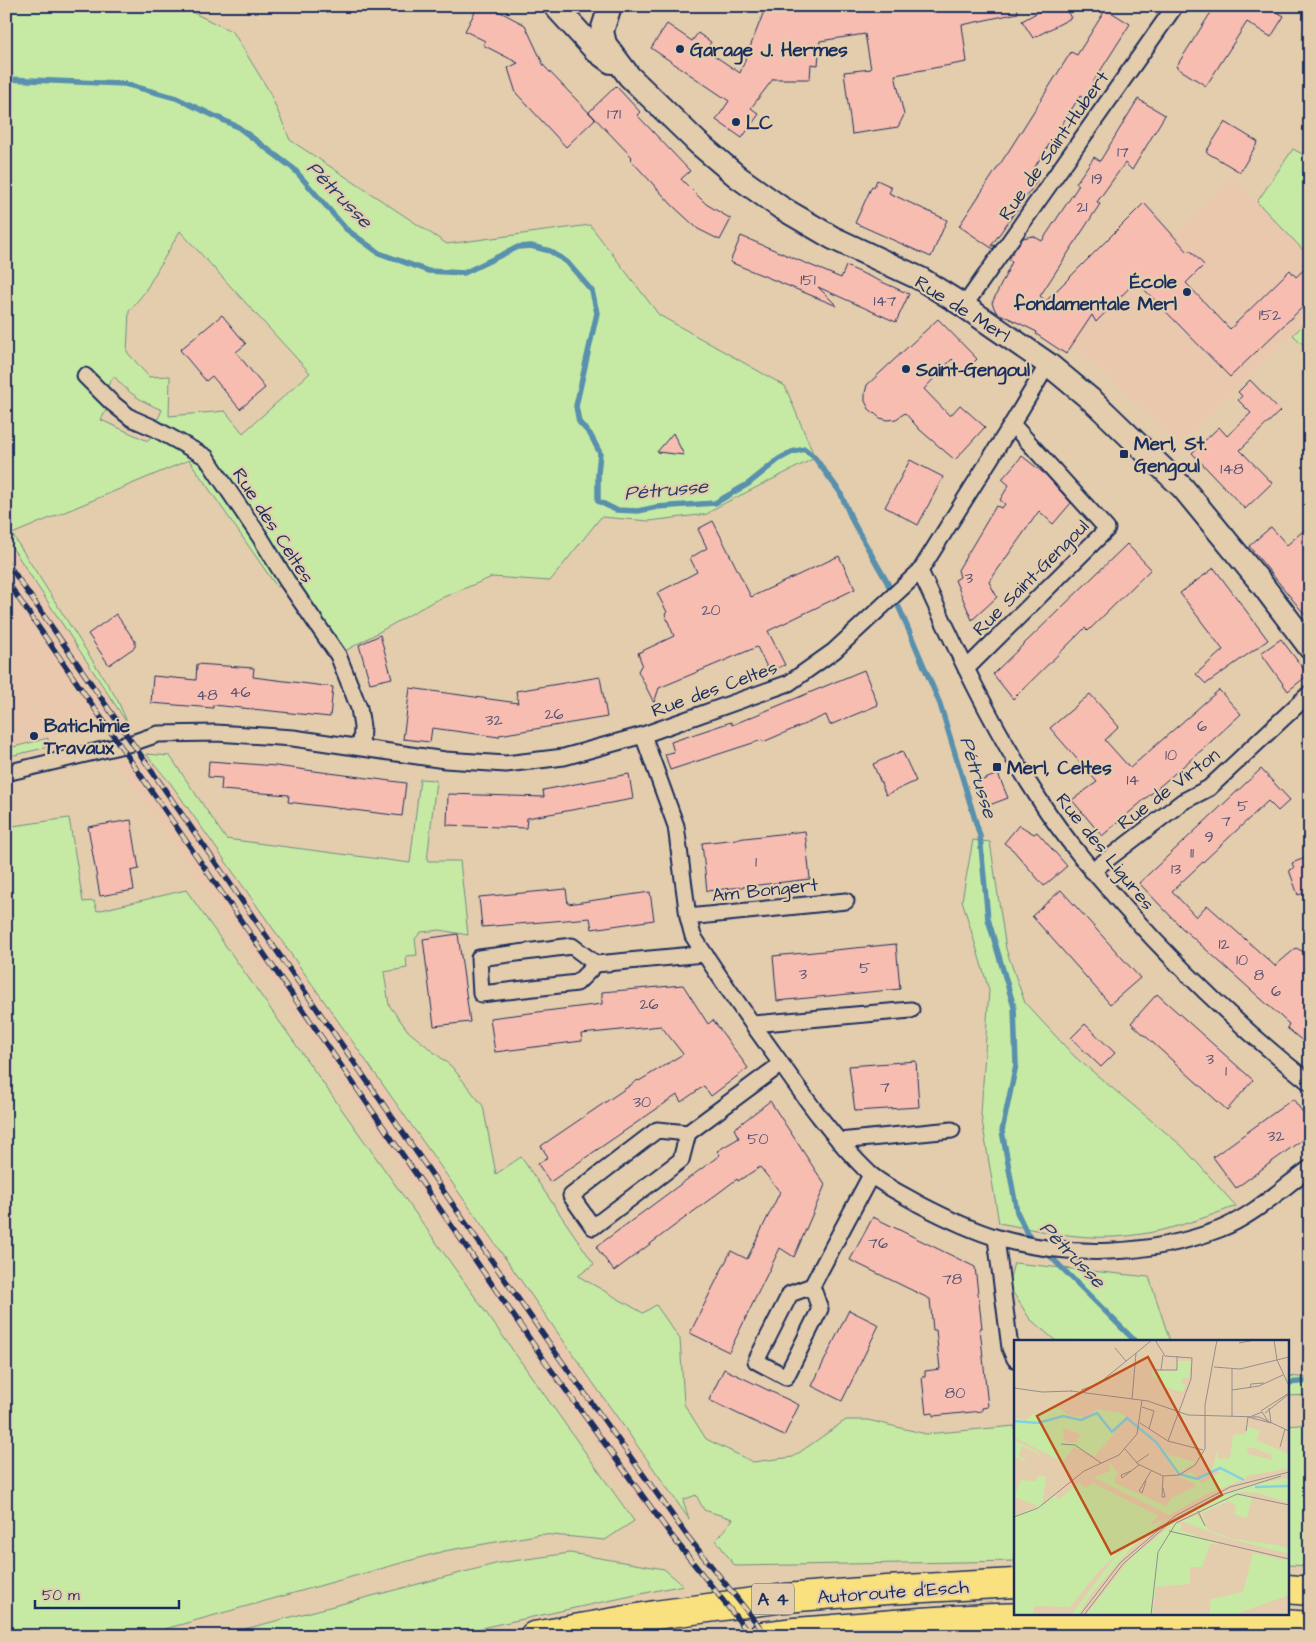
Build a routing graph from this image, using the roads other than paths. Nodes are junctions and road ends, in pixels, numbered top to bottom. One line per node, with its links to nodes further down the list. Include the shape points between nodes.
1 (555, 6): 4 (main road, via 596,51)
2 (610, 6): 4 (main road, Rue de Merl, via 602,31 605,44)
3 (1175, 6): 5 (street, Rue de Saint-Hubert)
4 (629, 76): 5 (main road, Rue de Merl, via 698,144 780,207 833,238 921,279)
5 (964, 306): 6 (main road, Rue de Merl)
6 (1048, 364): 8 (street, Rue des Celtes); 10 (main road, Rue de Merl, via 1095,403 1183,488)
7 (85, 376): 14 (street, Rue des Celtes, via 131,418 206,457 338,655 359,708)
8 (1012, 424): 9 (street, Rue des Celtes); 11 (street, Rue Saint-Gengoul, via 1107,529)
9 (920, 571): 11 (street, Rue des Ligures); 13 (street, Rue des Celtes, via 834,650 789,683)
10 (1310, 648)
11 (966, 669): 16 (street, Rue des Ligures, via 1039,799)
12 (1310, 693): 16 (street, Rue de Virton, via 1209,788 1182,802)
13 (644, 735): 14 (street, Rue des Celtes, via 564,757 506,764 445,760); 18 (street, Am Bongert, via 676,826)
14 (361, 748): 15 (street, Rue des Celtes, via 216,733 158,734)
15 (6, 774)
16 (1092, 871): 24 (street, Rue des Ligures, via 1162,949 1214,1000)
17 (846, 901): 18 (street, Am Bongert)
18 (688, 916): 19 (street, Am Bongert, via 693,936)
19 (704, 954): 20 (street); 22 (street, Am Bongert)
20 (596, 964): 20 (street, via 577,983 481,994 479,958 572,946)
21 (911, 1010): 22 (street)
22 (753, 1024): 23 (street, Am Bongert)
23 (781, 1064): 26 (street); 27 (street, Am Bongert)
24 (1310, 1082)
25 (952, 1130): 27 (street)
26 (688, 1133): 26 (street, via 657,1130 571,1196 593,1227 682,1160)
27 (839, 1141): 29 (street, Am Bongert)
28 (1310, 1168): 30 (street, Am Bongert, via 1251,1212 1221,1228 1153,1247 1072,1251)
29 (871, 1175): 30 (street, Am Bongert, via 945,1218); 31 (street)
30 (996, 1238): 32 (street, via 1010,1348)
31 (812, 1286): 31 (street, via 790,1294 756,1361 786,1377 820,1309)
32 (1014, 1357)
33 (1014, 1584): 37 (highway, Autoroute d'Esch / A 4, via 784,1598 655,1615)
34 (1288, 1589): 35 (highway)
35 (1310, 1591)
36 (1310, 1626): 38 (highway, Autoroute d'Esch / A 4, via 1233,1620 1004,1618)
37 (534, 1636)
38 (763, 1636)

